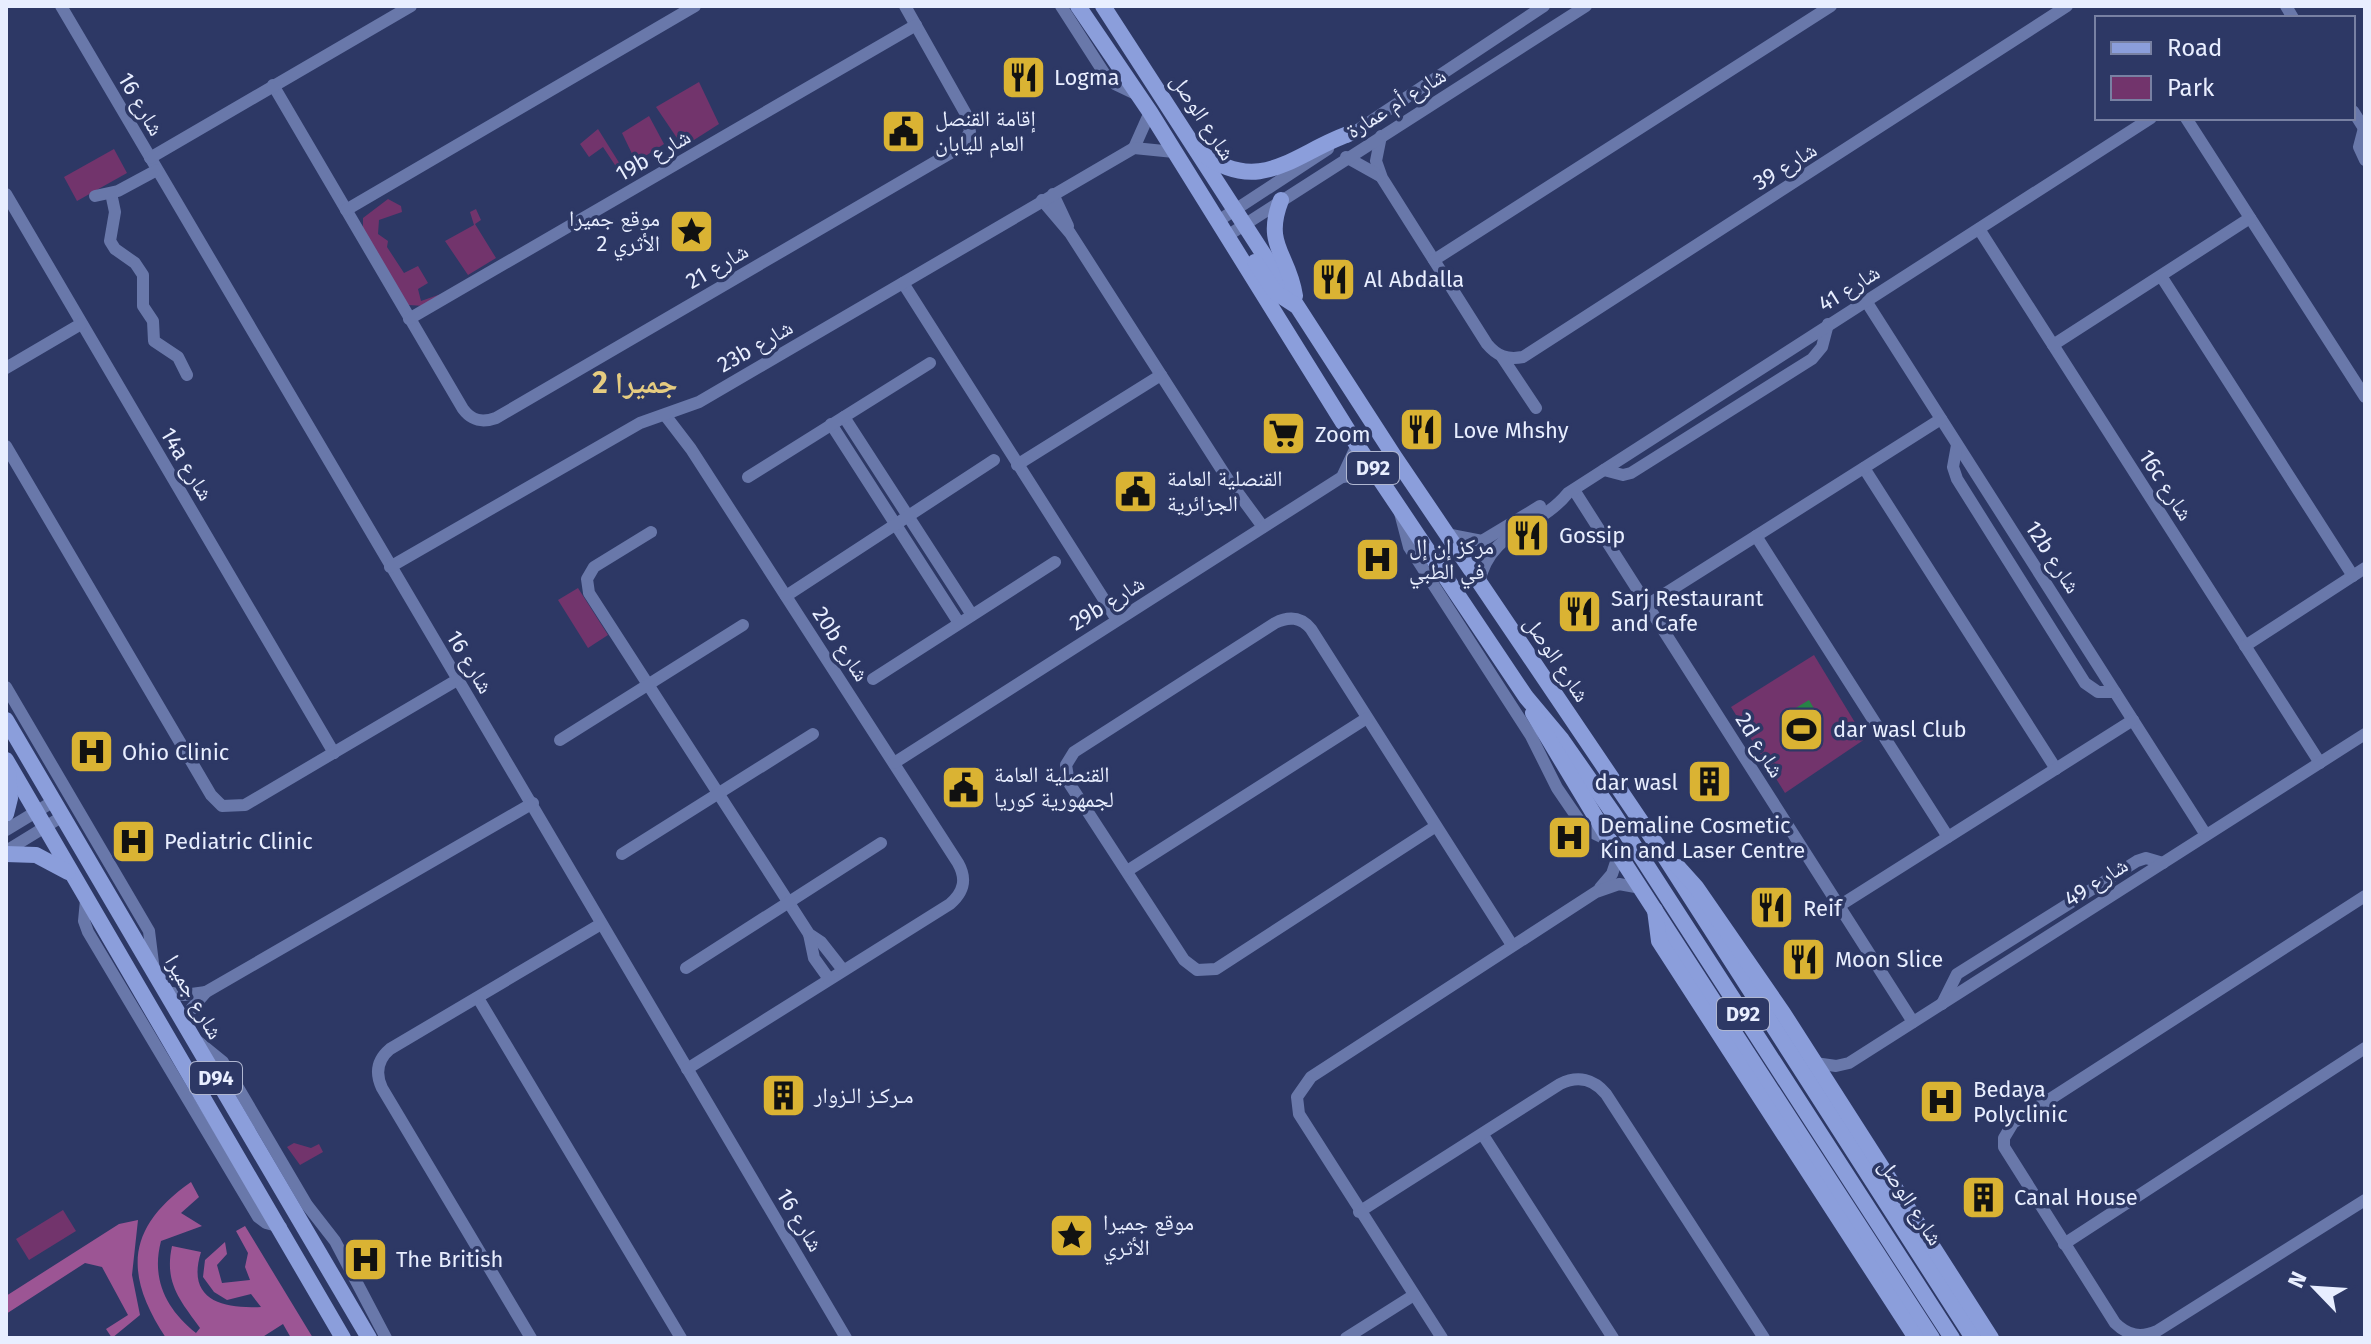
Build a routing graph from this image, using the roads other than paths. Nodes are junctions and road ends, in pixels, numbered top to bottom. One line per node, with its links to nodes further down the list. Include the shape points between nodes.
1 (61, 6): 26 (street, شارع 16)
2 (411, 6): 13 (street)
3 (695, 6): 33 (street)
4 (905, 6): 12 (street)
5 (1061, 6): 14 (street, شارع الوصل, via 1106,76)
6 (1078, 6): 14 (main road, شارع الوصل / D92)
7 (1544, 6): 19 (street, شارع أم عمارة)
8 (1586, 6): 20 (street, شارع أم عمارة)
9 (1831, 6): 38 (street)
10 (2067, 6): 47 (street, شارع 39, via 1523,357)
11 (1104, 7): 22 (main road, شارع الوصل / D92)
12 (916, 25): 43 (street, 19b شارع); 43 (street, شارع 21, via 967,116 970,132 959,148 496,418 476,420 463,409)
13 (273, 85): 26 (street); 33 (street)
14 (1138, 95): 15 (main road, شارع الوصل / D92)
15 (1150, 112): 21 (street); 23 (main road, شارع الوصل / D92)
16 (2148, 120): 36 (street, شارع 41)
17 (2187, 120): 35 (street)
18 (2364, 129): 25 (street, via 2359,147)
19 (1354, 132): 22 (main road, via 1261,173 1231,168); 34 (street, شارع أم عمارة)
20 (1381, 136): 24 (street, شارع أم عمارة); 27 (street, via 1376,161)
21 (1134, 148): 23 (street); 31 (street, 23b شارع)
22 (1196, 149): 34 (main road, شارع الوصل / D92)
23 (1174, 152): 37 (main road, شارع الوصل / D92)
24 (1346, 157): 27 (street); 32 (street, شارع أم عمارة)
25 (2365, 160)
26 (153, 164): 28 (street); 77 (street, شارع 16)
27 (1382, 178): 38 (street)
28 (111, 193): 30 (street); 50 (street, via 112,245 139,269 154,341 178,357)
29 (6, 194): 44 (street, 14a شارع)
30 (95, 196)
31 (1048, 197): 40 (street, 23b شارع); 51 (street)
32 (1281, 200): 34 (street, شارع أم عمارة); 42 (main road, via 1273,237)
33 (346, 210): 43 (street)
34 (1242, 216): 37 (street, شارع أم عمارة); 42 (main road, شارع الوصل / D92)
35 (2250, 218): 39 (street); 52 (street)
36 (1979, 229): 41 (street, شارع 41); 46 (street, 16c شارع)
37 (1226, 234): 42 (main road, via 1240,239 1275,292); 58 (main road, شارع الوصل / D92)
38 (1434, 260): 47 (street, via 1487,344)
39 (2161, 276): 46 (street); 79 (street)
40 (903, 283): 54 (street, 23b شارع); 62 (street)
41 (1866, 301): 45 (street, شارع 41); 56 (street, 12b شارع)
42 (1297, 305): 74 (main road, شارع الوصل / D92)
43 (409, 319)
44 (81, 324): 49 (street); 100 (street, 14a شارع)
45 (1828, 324): 64 (street, شارع 41); 64 (street, via 1822,347 1812,359 1635,471 1623,475)
46 (2053, 345): 87 (street, 16c شارع)
47 (1502, 357): 53 (street)
48 (930, 363): 55 (street)
49 (6, 368)
50 (187, 375)
51 (1161, 375): 62 (street); 72 (street)
52 (2365, 397)
53 (1536, 408)
54 (671, 413): 77 (street, 23b شارع, via 640,423); 81 (street, 20b شارع)
55 (844, 417): 57 (street); 70 (street)
56 (1941, 419): 59 (street, 12b شارع); 63 (street)
57 (831, 424): 65 (street); 71 (street)
58 (1357, 445): 66 (street); 67 (main road, شارع الوصل / D92)
59 (1957, 445): 92 (street, 12b شارع); 92 (street, via 1957,479 2085,683 2098,692)
60 (6, 446): 100 (street, via 222,806 238,808)
61 (994, 460): 70 (street)
62 (1017, 465): 84 (street)
63 (1864, 468): 75 (street); 104 (street)
64 (1604, 470): 68 (street, شارع 41)
65 (748, 477)
66 (1342, 477): 67 (street); 72 (street, 29b شارع)
67 (1382, 481): 69 (main road, شارع الوصل / D92)
68 (1571, 492): 74 (street, شارع 41, via 1482,541); 80 (street, شارع 41, via 1494,547); 82 (street, 2d شارع)
69 (1399, 506): 93 (main road, شارع الوصل / D92); 117 (street, شارع الوصل, via 1409,547 1536,744 1557,788 1585,829)
70 (907, 516): 71 (street); 83 (street)
71 (894, 525): 81 (street); 85 (street)
72 (1259, 530): 84 (street, 29b شارع)
73 (651, 532): 90 (street, via 594,567 587,579 589,593)
74 (1446, 533): 80 (main road, شارع الوصل / D92)
75 (1756, 536): 82 (street); 115 (street)
76 (1055, 562): 83 (street)
77 (390, 567): 89 (street, شارع 16)
78 (2365, 568): 79 (street)
79 (2353, 576): 87 (street)
80 (1479, 583): 118 (main road, شارع الوصل / D92)
81 (786, 596): 102 (street, 20b شارع)
82 (1647, 605): 127 (street, 2d شارع)
83 (972, 615): 85 (street)
84 (1117, 620): 102 (street, 29b شارع)
85 (959, 623): 88 (street)
86 (743, 625): 90 (street)
87 (2245, 646): 103 (street, 16c شارع)
88 (873, 679)
89 (457, 680): 100 (street); 107 (street, شارع 16)
90 (649, 683): 99 (street); 105 (street)
91 (6, 687): 134 (street, via 149,931)
92 (2115, 692): 96 (street, 12b شارع)
93 (1526, 697): 117 (main road, شارع الوصل / D92); 152 (main road, شارع الوصل / D92, via 1613,813)
94 (1367, 718): 111 (street); 121 (street); 121 (street, via 1311,629 1296,619 1282,620 1243,643 1074,752 1066,765 1069,783)
95 (6, 720): 106 (main road, شارع جميرا / D94)
96 (2133, 720): 104 (street); 114 (street, 12b شارع)
97 (813, 734): 105 (street)
98 (2365, 734): 103 (street, شارع 49)
99 (560, 740)
100 (334, 753)
101 (6, 761): 108 (main road, شارع جميرا / D94); 109 (main road)
102 (894, 763): 133 (street, 20b شارع, via 964,880 957,898)
103 (2320, 763): 114 (street, شارع 49)
104 (2056, 769): 115 (street)
105 (718, 793): 120 (street); 126 (street)
106 (54, 801): 108 (street); 110 (main road, شارع جميرا / D94)
107 (533, 803): 129 (street, شارع 16); 137 (street)
108 (36, 812): 112 (main road, شارع جميرا / D94); 113 (street)
109 (6, 814)
110 (63, 816): 112 (street); 134 (main road, شارع جميرا / D94)
111 (1436, 826): 121 (street, via 1216,969 1203,971 1187,964); 131 (street)
112 (45, 827): 119 (street); 122 (main road, شارع جميرا / D94)
113 (6, 830)
114 (2206, 835): 139 (street, شارع 49)
115 (1948, 837): 127 (street)
116 (881, 843): 126 (street)
117 (1614, 847): 123 (main road, شارع الوصل / D92); 124 (street, via 1612,874)
118 (1661, 851): 142 (main road, via 1696,887); 151 (main road, شارع الوصل / D92)
119 (6, 853): 122 (main road, via 36,855)
120 (622, 854)
121 (1127, 871)
122 (70, 873): 153 (main road, شارع جميرا / D94)
123 (1641, 888): 124 (street, via 1619,884); 128 (main road, شارع الوصل / D92)
124 (1596, 892): 131 (street)
125 (2365, 896): 149 (street, via 2013,1123 2004,1138 2007,1155)
126 (788, 902): 130 (street); 132 (street)
127 (1839, 906): 139 (street, 2d شارع)
128 (1655, 908): 163 (main road, via 1659,941); 164 (main road, شارع الوصل / D92)
129 (601, 924): 138 (street); 144 (street, شارع 16)
130 (809, 934): 133 (street); 135 (street, via 814,958)
131 (1512, 945): 148 (street, via 1311,1077 1297,1097 1299,1114)
132 (686, 968)
133 (843, 970): 135 (street)
134 (154, 971): 136 (main road, شارع جميرا / D94)
135 (829, 979): 144 (street)
136 (166, 992): 137 (street); 140 (main road, شارع جميرا / D94)
137 (206, 992): 140 (street, via 192,1008)
138 (478, 998): 156 (street, via 390,1049 377,1071 382,1088); 157 (street)
139 (1913, 1022): 143 (street, شارع 49)
140 (188, 1031): 154 (main road, شارع جميرا / D94); 155 (street, via 223,1062 307,1205 335,1241)
141 (2365, 1048): 149 (street)
142 (1815, 1063): 143 (street); 145 (main road)
143 (1849, 1063): 145 (street)
144 (687, 1069): 158 (street, شارع 16)
145 (1835, 1094): 165 (main road)
146 (1483, 1135): 148 (street); 161 (street); 162 (street, via 1560,1084 1592,1081 1606,1094)
147 (2365, 1200): 149 (street, via 2157,1331 2139,1336 2122,1330)
148 (1359, 1212): 150 (street)
149 (2064, 1244)
150 (1414, 1295): 159 (street); 160 (street)
151 (1969, 1332)
152 (1952, 1337)
153 (343, 1338)
154 (369, 1338)
155 (386, 1338)
156 (531, 1338)
157 (681, 1338)
158 (846, 1338)
159 (1346, 1338)
160 (1442, 1338)
161 (1613, 1338)
162 (1764, 1338)
163 (1916, 1338)
164 (1932, 1338)
165 (1991, 1338)

